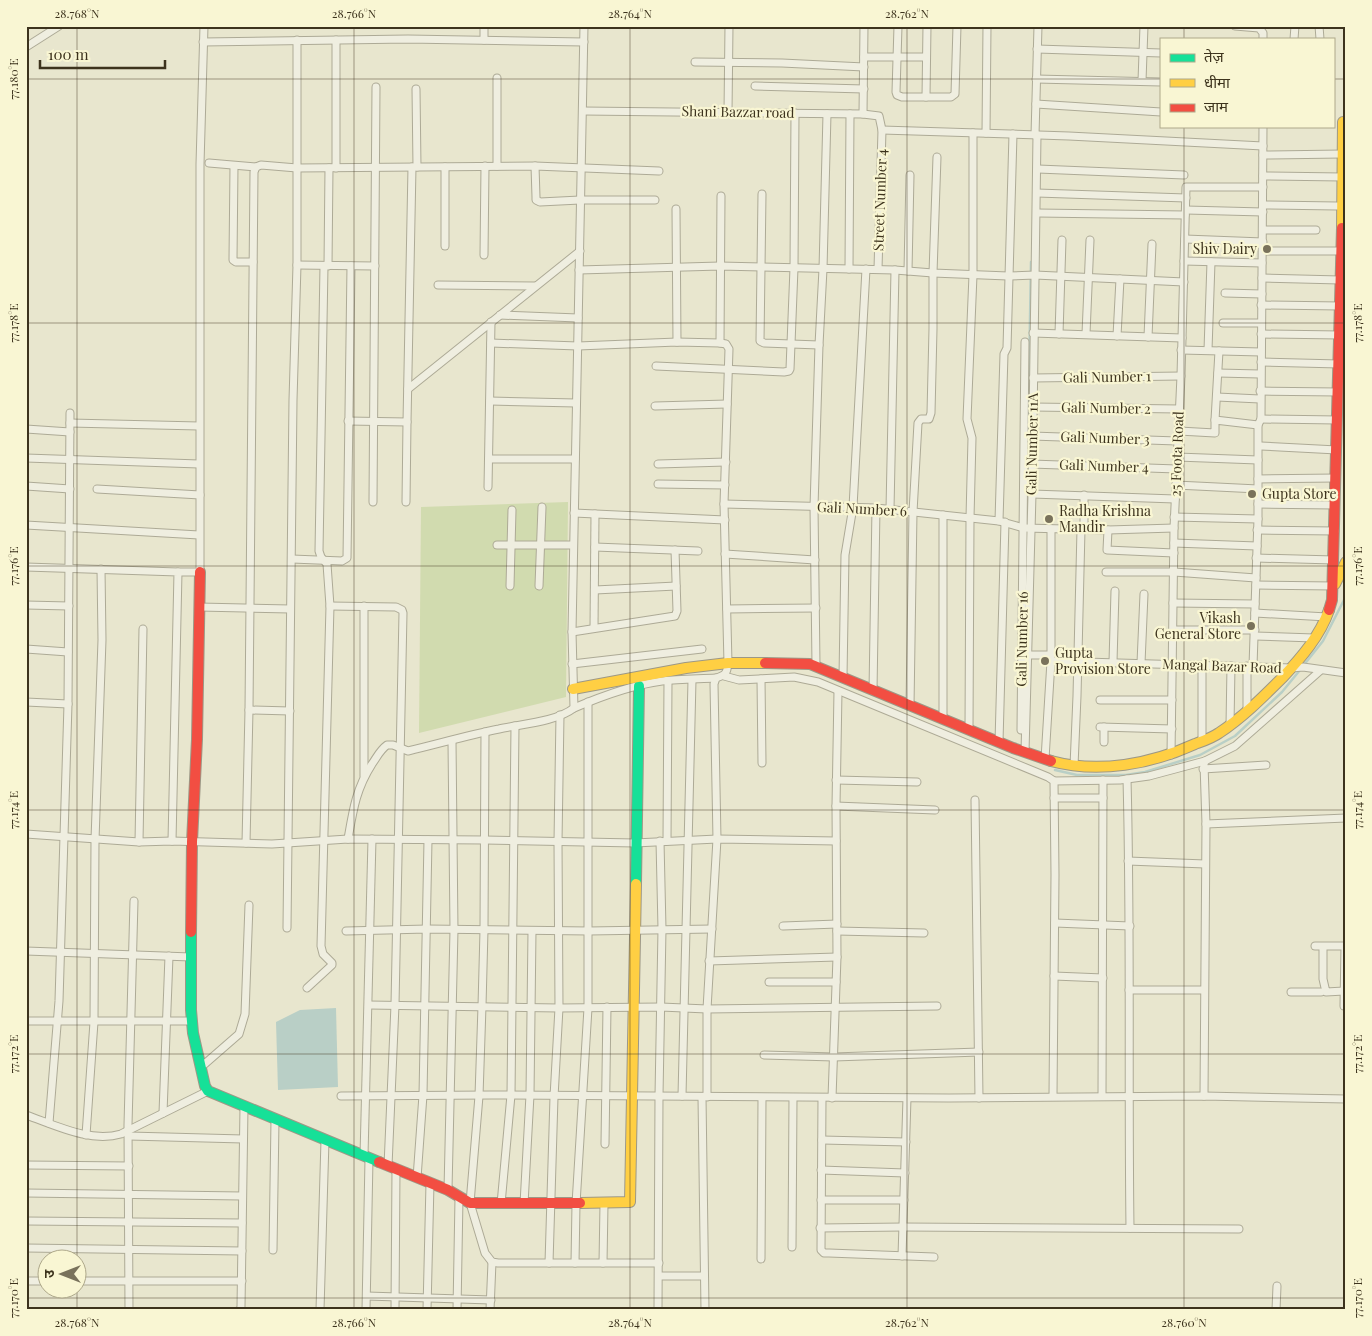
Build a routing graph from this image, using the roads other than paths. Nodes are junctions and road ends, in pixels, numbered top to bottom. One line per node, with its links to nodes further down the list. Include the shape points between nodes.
1 (59, 26): 20 (street)
2 (204, 26): 18 (street)
3 (484, 26): 17 (street)
4 (584, 26): 19 (street)
5 (729, 26): 28 (street)
6 (864, 26): 26 (street)
7 (898, 26): 24 (street)
8 (927, 26): 25 (street)
9 (957, 26): 38 (street, via 955,94)
10 (987, 26): 51 (street)
11 (1038, 26): 21 (street, Gali Number 11A)
12 (1144, 26): 22 (street)
13 (1235, 26): 14 (street, via 1258,28)
14 (1262, 38)
15 (297, 40): 16 (street); 18 (street); 66 (street)
16 (336, 40): 17 (street); 67 (street)
17 (484, 40): 19 (street)
18 (203, 42): 187 (street)
19 (584, 42): 40 (street)
20 (26, 47)
21 (1037, 49): 22 (street); 31 (street, Gali Number 11A)
22 (1143, 53): 23 (street); 32 (street)
23 (1160, 53)
24 (897, 57): 25 (street); 26 (street); 38 (street, via 897,95)
25 (926, 57): 38 (street)
26 (864, 58): 29 (street)
27 (695, 62): 28 (street)
28 (730, 63): 29 (street); 41 (street)
29 (864, 67): 37 (street)
30 (497, 78): 61 (street)
31 (1036, 79): 32 (street); 39 (street, Gali Number 11A)
32 (1142, 81): 33 (street)
33 (1160, 82)
34 (755, 86): 37 (street)
35 (376, 87): 68 (street)
36 (416, 89): 64 (street)
37 (864, 89): 46 (street)
38 (926, 97)
39 (1036, 104): 42 (street); 53 (street, Gali Number 11A)
40 (583, 110): 41 (street, Shani Bazzar road); 69 (street)
41 (728, 112): 43 (street, Shani Bazzar road)
42 (1160, 112)
43 (795, 113): 44 (street, Shani Bazzar road); 111 (street)
44 (827, 114): 45 (street, Shani Bazzar road); 112 (street)
45 (850, 114): 46 (street, Shani Bazzar road); 113 (street)
46 (863, 114): 49 (street, via 879,116)
47 (1341, 122): 56 (street)
48 (1263, 128): 54 (street)
49 (882, 130): 50 (street); 116 (street, Street Number 4)
50 (973, 133): 51 (street); 120 (street)
51 (986, 134): 52 (street)
52 (1013, 134): 53 (street); 122 (street)
53 (1036, 135): 54 (street); 70 (street, Gali Number 11A)
54 (1263, 146): 55 (street)
55 (1263, 154): 56 (street); 74 (street)
56 (1342, 154): 75 (street)
57 (937, 157): 119 (street)
58 (210, 163): 59 (street)
59 (234, 166): 63 (street); 101 (street, via 233,260)
60 (485, 166): 61 (street); 65 (street); 99 (street)
61 (497, 166): 62 (street)
62 (535, 166): 69 (street); 81 (street, via 538,202)
63 (256, 167): 66 (street); 101 (street)
64 (415, 167): 65 (street); 68 (street); 168 (street)
65 (445, 167): 95 (street)
66 (297, 168): 67 (street); 104 (street)
67 (333, 168): 68 (street); 105 (street)
68 (376, 168): 107 (street)
69 (582, 168): 71 (street); 81 (street)
70 (1038, 169): 72 (street); 77 (street, Gali Number 11A)
71 (658, 171)
72 (1184, 175)
73 (910, 176): 118 (street)
74 (1263, 176): 75 (street); 76 (street)
75 (1342, 178): 98 (street)
76 (1263, 187): 80 (street, 25 Foota Road, via 1186,187); 84 (street)
77 (1038, 193): 80 (street); 86 (street, Gali Number 11A)
78 (762, 194): 110 (street)
79 (721, 196): 108 (street)
80 (1186, 198): 87 (street, 25 Foota Road)
81 (580, 200): 82 (street); 96 (street)
82 (655, 200)
83 (1337, 206): 84 (street)
84 (1263, 208): 87 (street); 88 (street)
85 (676, 209): 109 (street)
86 (1037, 213): 87 (street); 121 (street, Gali Number 11A)
87 (1186, 213): 92 (street, 25 Foota Road)
88 (1263, 230): 89 (street); 93 (street)
89 (1316, 230)
90 (1062, 240): 123 (street)
91 (1090, 240): 124 (street)
92 (1185, 242): 93 (street); 100 (street, 25 Foota Road)
93 (1263, 242): 97 (street)
94 (1152, 244): 128 (street)
95 (445, 246)
96 (580, 251): 115 (street); 131 (street)
97 (1262, 252): 98 (street); 103 (street)
98 (1341, 252): 127 (street)
99 (484, 255)
100 (1184, 261): 102 (street); 129 (street, 25 Foota Road)
101 (254, 262): 289 (street)
102 (1211, 262): 103 (street); 157 (street)
103 (1262, 263): 125 (street)
104 (297, 265): 105 (street); 262 (street)
105 (326, 266): 106 (street); 263 (street, via 319,551)
106 (351, 266): 107 (street); 182 (street)
107 (376, 266): 183 (street)
108 (720, 266): 109 (street); 110 (street); 152 (street)
109 (678, 267): 115 (street); 149 (street)
110 (762, 267): 111 (street); 153 (street, via 760,341)
111 (794, 268): 112 (street); 153 (street)
112 (823, 269): 113 (street); 154 (street)
113 (849, 269): 114 (street)
114 (866, 269): 116 (street); 227 (street)
115 (579, 270): 137 (street)
116 (878, 270): 117 (street)
117 (895, 270): 118 (street); 229 (street)
118 (908, 271): 119 (street)
119 (933, 273): 120 (street); 231 (street, via 931,413 929,419 921,419 918,423)
120 (973, 275): 122 (street); 236 (street, via 967,419 972,438)
121 (1034, 275): 122 (street); 123 (street); 141 (street, Gali Number 11A)
122 (1008, 276): 239 (street)
123 (1061, 276): 124 (street); 142 (street)
124 (1088, 278): 126 (street); 143 (street)
125 (1262, 278): 127 (street); 133 (street)
126 (1120, 279): 128 (street); 146 (street)
127 (1340, 280): 135 (street)
128 (1150, 281): 129 (street); 147 (street)
129 (1184, 282): 148 (street, 25 Foota Road)
130 (438, 285): 131 (street)
131 (536, 286): 136 (street)
132 (1225, 293): 133 (street)
133 (1262, 294): 134 (street)
134 (1261, 305): 135 (street); 140 (street)
135 (1340, 306): 145 (street)
136 (500, 315): 137 (street); 138 (street)
137 (578, 318): 155 (street)
138 (491, 322): 151 (street); 168 (street)
139 (1223, 323): 140 (street)
140 (1261, 323): 144 (street)
141 (1034, 333): 142 (street); 167 (street, Gali Number 11A)
142 (1059, 334): 143 (street)
143 (1086, 334): 146 (street)
144 (1261, 334): 145 (street); 159 (street)
145 (1340, 335): 160 (street)
146 (1117, 336): 147 (street)
147 (1148, 336): 148 (street)
148 (1182, 338): 156 (street, 25 Foota Road)
149 (678, 342): 152 (street); 155 (street)
150 (1025, 342): 242 (street)
151 (491, 343): 155 (street); 173 (street)
152 (720, 343): 163 (street, via 728,346)
153 (791, 344): 154 (street); 163 (street, via 788,372)
154 (819, 345): 226 (street)
155 (578, 346): 174 (street)
156 (1182, 350): 157 (street); 166 (street, 25 Foota Road)
157 (1208, 350): 158 (street)
158 (1219, 351): 159 (street); 164 (street)
159 (1261, 352): 161 (street)
160 (1341, 360): 161 (street); 170 (street)
161 (1261, 362): 165 (street)
162 (656, 366): 163 (street)
163 (728, 369): 175 (street)
164 (1218, 373): 165 (street); 171 (street)
165 (1260, 374): 169 (street)
166 (1181, 376): 167 (street, Gali Number 1); 178 (street, 25 Foota Road)
167 (1033, 378): 177 (street, Gali Number 11A)
168 (408, 389): 184 (street)
169 (1260, 390): 170 (street); 172 (street)
170 (1338, 392): 181 (street)
171 (1217, 397): 172 (street); 180 (street)
172 (1260, 399): 185 (street)
173 (490, 401): 174 (street); 198 (street)
174 (576, 403): 199 (street)
175 (727, 404): 176 (street); 201 (street)
176 (655, 406)
177 (1033, 408): 178 (street, Gali Number 2); 191 (street, Gali Number 11A)
178 (1179, 409): 189 (street, 25 Foota Road)
179 (70, 413): 186 (street)
180 (1215, 420): 185 (street); 189 (street, via 1215,433)
181 (1337, 420): 185 (street); 194 (street)
182 (348, 422): 183 (street); 263 (street, via 347,558 342,561)
183 (373, 422): 184 (street); 220 (street)
184 (407, 422): 221 (street)
185 (1260, 422): 200 (street)
186 (70, 424): 187 (street); 190 (street)
187 (199, 426): 202 (street)
188 (26, 429): 190 (street)
189 (1179, 431): 192 (street, 25 Foota Road)
190 (70, 432): 197 (street)
191 (1032, 436): 192 (street, Gali Number 3); 204 (street, Gali Number 11A)
192 (1178, 440): 195 (street, 25 Foota Road)
193 (1261, 446): 194 (street)
194 (1336, 450): 206 (street)
195 (1178, 457): 200 (street); 205 (street, 25 Foota Road)
196 (26, 458): 197 (street)
197 (70, 459): 202 (street); 213 (street)
198 (489, 459): 199 (street); 212 (street)
199 (575, 459): 232 (street)
200 (1258, 460): 207 (street)
201 (726, 462): 203 (street); 209 (street)
202 (199, 464): 217 (street)
203 (658, 464)
204 (1031, 464): 205 (street, Gali Number 4); 216 (street, Gali Number 11A)
205 (1177, 469): 210 (street, 25 Foota Road)
206 (1336, 478): 207 (street); 224 (street)
207 (1258, 479): 215 (street)
208 (658, 484): 209 (street)
209 (725, 485): 222 (street)
210 (1176, 485): 215 (street); 219 (street, 25 Foota Road)
211 (26, 486): 213 (street)
212 (488, 487)
213 (70, 488): 241 (street)
214 (97, 489): 217 (street)
215 (1258, 489): 223 (street)
216 (1032, 494): 218 (street); 242 (street, Gali Number 11A)
217 (200, 495): 249 (street)
218 (1084, 496): 219 (street); 245 (street)
219 (1175, 499): 235 (street, 25 Foota Road)
220 (373, 502)
221 (406, 502)
222 (724, 504): 226 (street, Gali Number 6); 238 (street)
223 (1258, 504): 224 (street); 237 (street)
224 (1335, 505): 248 (street)
225 (542, 507): 253 (street)
226 (814, 507): 227 (street, Gali Number 6); 264 (street)
227 (853, 508): 228 (street, Gali Number 6); 320 (street, via 845,556)
228 (876, 508): 229 (street, Gali Number 6); 325 (street)
229 (890, 509): 231 (street, Gali Number 6)
230 (512, 510): 252 (street)
231 (912, 512): 234 (street, Gali Number 6); 333 (street)
232 (574, 513): 233 (street); 254 (street)
233 (595, 514): 238 (street); 256 (street)
234 (943, 515): 236 (street, Gali Number 6); 338 (street)
235 (1174, 517): 237 (street); 243 (street, 25 Foota Road)
236 (970, 518): 239 (street, Gali Number 6); 342 (street)
237 (1258, 519): 247 (street)
238 (724, 520): 260 (street)
239 (1002, 522): 242 (street, Gali Number 6); 345 (street)
240 (26, 525): 241 (street)
241 (69, 526): 249 (street); 268 (street)
242 (1027, 528): 244 (street, Gali Number 6); 304 (street, Gali Number 11A); 349 (street, Gali Number 16)
243 (1174, 528): 246 (street, Gali Number 6); 250 (street, 25 Foota Road)
244 (1051, 529): 245 (street, Gali Number 6); 305 (street)
245 (1083, 529): 246 (street, Gali Number 6); 306 (street)
246 (1108, 530): 259 (street, via 1107,550)
247 (1257, 530): 248 (street); 255 (street)
248 (1335, 531): 265 (street)
249 (199, 535): 271 (street)
250 (1174, 543): 255 (street); 259 (street, 25 Foota Road)
251 (498, 545): 252 (street)
252 (512, 545): 253 (street); 275 (street)
253 (540, 545): 254 (street); 276 (street)
254 (573, 546): 298 (street)
255 (1257, 546): 261 (street)
256 (595, 547): 257 (street); 279 (street)
257 (675, 550): 258 (street); 277 (street)
258 (698, 551)
259 (1174, 552): 273 (street, 25 Foota Road)
260 (724, 554): 264 (street); 292 (street)
261 (1256, 558): 265 (street); 274 (street)
262 (292, 559): 263 (street); 291 (street)
263 (325, 560): 286 (street)
264 (815, 560): 290 (street)
265 (1334, 560): 278 (street)
266 (1346, 562): 278 (street)
267 (26, 567): 268 (street)
268 (69, 569): 269 (street); 285 (street)
269 (101, 569): 270 (street); 375 (street, via 102,640)
270 (178, 572): 271 (street); 382 (street)
271 (200, 572): 288 (street)
272 (1106, 572): 273 (street)
273 (1174, 572): 274 (street); 282 (street, 25 Foota Road)
274 (1256, 582): 278 (street); 283 (street)
275 (510, 586)
276 (539, 586)
277 (676, 586): 279 (street); 295 (street, via 675,616)
278 (1334, 586): 294 (street)
279 (595, 590): 295 (street)
280 (1115, 591): 307 (street)
281 (1144, 594): 308 (street)
282 (1174, 603): 283 (street); 297 (street, 25 Foota Road)
283 (1255, 604): 293 (street)
284 (26, 605): 285 (street)
285 (69, 606): 303 (street)
286 (330, 606): 287 (street); 387 (street)
287 (364, 606): 348 (street, via 396,607 403,613); 357 (street)
288 (199, 607): 289 (street); 386 (street)
289 (250, 608): 291 (street); 334 (street)
290 (816, 608): 292 (street); 311 (street)
291 (290, 609): 336 (street)
292 (727, 609): 317 (street)
293 (1255, 613): 294 (street); 299 (street)
294 (1327, 617): 300 (street)
295 (594, 628): 298 (street)
296 (143, 630): 385 (street)
297 (1173, 630): 299 (street); 310 (street, 25 Foota Road)
298 (572, 632): 309 (street)
299 (1255, 633): 300 (street); 314 (street)
300 (1314, 638): 315 (street)
301 (26, 649): 303 (street)
302 (702, 649): 309 (street)
303 (68, 652): 332 (street)
304 (1028, 655): 305 (street, Mangal Bazar Road); 349 (street, Gali Number 11A)
305 (1051, 658): 306 (street, Mangal Bazar Road); 351 (street)
306 (1078, 662): 307 (street, Mangal Bazar Road); 355 (street)
307 (1113, 662): 308 (street, Mangal Bazar Road)
308 (1141, 663): 310 (street, Mangal Bazar Road)
309 (572, 664): 327 (street)
310 (1173, 664): 312 (street, Mangal Bazar Road); 329 (street, 25 Foota Road)
311 (816, 665): 317 (street, via 801,663); 320 (street)
312 (1202, 665): 313 (street, Mangal Bazar Road); 347 (street)
313 (1231, 666): 314 (street, Mangal Bazar Road); 339 (street)
314 (1250, 666): 315 (street, Mangal Bazar Road); 335 (street)
315 (1292, 668): 316 (street, Mangal Bazar Road); 335 (street)
316 (1318, 669): 318 (street, Mangal Bazar Road); 352 (street, via 1240,743)
317 (726, 670): 319 (street); 321 (street, via 739,680); 327 (street, via 686,668)
318 (1346, 673)
319 (716, 678): 322 (street); 374 (street)
320 (843, 678): 325 (street)
321 (761, 679): 326 (street, via 802,678); 353 (street)
322 (692, 680): 323 (street); 381 (street)
323 (668, 681): 324 (street); 383 (street)
324 (639, 686): 331 (street); 391 (street)
325 (873, 690): 333 (street)
326 (838, 691): 359 (street); 361 (street)
327 (574, 698): 331 (street); 337 (street)
328 (1100, 700): 329 (street)
329 (1172, 700): 341 (street, 25 Foota Road)
330 (26, 702): 332 (street)
331 (588, 702): 389 (street)
332 (68, 704): 371 (street)
333 (910, 706): 338 (street)
334 (250, 710): 336 (street); 390 (street)
335 (1247, 710): 339 (street)
336 (290, 711): 392 (street)
337 (560, 715): 340 (street); 388 (street)
338 (942, 719): 342 (street)
339 (1230, 725): 347 (street)
340 (515, 726): 343 (street); 380 (street)
341 (1172, 729): 346 (street, via 1102,727); 350 (street, 25 Foota Road)
342 (969, 730): 345 (street)
343 (485, 732): 344 (street); 379 (street)
344 (452, 741): 348 (street, via 408,751); 378 (street)
345 (999, 742): 349 (street)
346 (1104, 742)
347 (1202, 742): 350 (street)
348 (397, 747): 357 (street, via 387,745); 376 (street)
349 (1023, 751): 351 (street)
350 (1171, 755): 355 (street, via 1124,765)
351 (1045, 759): 355 (street)
352 (1205, 761): 356 (street); 358 (street)
353 (762, 763)
354 (1266, 765): 356 (street)
355 (1074, 766)
356 (1204, 769): 369 (street)
357 (364, 776): 372 (street, via 354,801)
358 (1127, 779): 360 (street); 393 (street)
359 (836, 780): 362 (street); 366 (street)
360 (1103, 780): 361 (street); 364 (street)
361 (1054, 781): 363 (street)
362 (917, 782)
363 (1054, 798): 364 (street); 397 (street)
364 (1103, 798): 398 (street)
365 (975, 800): 460 (street)
366 (836, 806): 367 (street); 384 (street)
367 (935, 810)
368 (1346, 818): 369 (street)
369 (1206, 824): 394 (street)
370 (26, 834): 371 (street)
371 (64, 836): 375 (street); 420 (street)
372 (354, 839): 373 (street); 387 (street)
373 (372, 839): 376 (street); 412 (street)
374 (717, 839): 381 (street); 384 (street); 410 (street)
375 (95, 840): 385 (street); 421 (street)
376 (397, 840): 377 (street); 404 (street)
377 (428, 840): 378 (street); 405 (street)
378 (454, 840): 379 (street); 406 (street)
379 (485, 840): 380 (street); 407 (street)
380 (514, 840): 388 (street); 408 (street)
381 (689, 840): 383 (street); 409 (street)
382 (172, 841): 385 (street); 386 (street)
383 (664, 841): 391 (street); 403 (street)
384 (836, 841): 402 (street)
385 (139, 842)
386 (192, 842): 390 (street); 424 (street)
387 (323, 842): 392 (street); 431 (street, via 320,946 332,962)
388 (558, 842): 389 (street); 414 (street)
389 (588, 842): 391 (street); 415 (street)
390 (246, 843): 392 (street)
391 (635, 843): 416 (street)
392 (288, 844): 401 (street)
393 (1128, 861): 394 (street); 400 (street)
394 (1205, 864): 433 (street)
395 (134, 901): 422 (street)
396 (249, 905): 463 (street, via 244,1022 239,1034)
397 (1055, 923): 398 (street); 427 (street)
398 (1103, 925): 400 (street); 428 (street)
399 (783, 926): 402 (street)
400 (1130, 926): 432 (street)
401 (287, 928)
402 (837, 928): 417 (street); 425 (street)
403 (662, 929): 409 (street); 416 (street); 447 (street)
404 (395, 930): 405 (street); 412 (street); 438 (street)
405 (426, 930): 406 (street); 439 (street)
406 (454, 930): 407 (street); 440 (street)
407 (484, 930): 408 (street); 441 (street)
408 (513, 930): 413 (street); 442 (street)
409 (686, 930): 410 (street); 448 (street)
410 (712, 930): 426 (street)
411 (346, 931): 412 (street)
412 (370, 931): 437 (street)
413 (532, 931): 414 (street); 445 (street)
414 (560, 931): 415 (street); 450 (street)
415 (589, 931): 416 (street); 451 (street)
416 (635, 931): 446 (street)
417 (924, 934)
418 (1345, 946): 434 (street); 434 (street, via 1319,947 1326,992)
419 (26, 951): 420 (street)
420 (60, 953): 421 (street); 456 (street)
421 (94, 953): 422 (street); 457 (street)
422 (133, 954): 423 (street); 458 (street)
423 (169, 956): 424 (street); 459 (street)
424 (191, 956): 455 (street)
425 (837, 956): 426 (street); 430 (street)
426 (709, 961): 453 (street)
427 (1054, 976): 428 (street); 477 (street)
428 (1103, 978): 478 (street)
429 (769, 982): 430 (street)
430 (836, 982): 449 (street)
431 (307, 988)
432 (1129, 990): 433 (street); 479 (street)
433 (1204, 990): 480 (street)
434 (1344, 991): 444 (street)
435 (1291, 992): 436 (street)
436 (1321, 992)
437 (369, 1004): 438 (street); 481 (street)
438 (395, 1005): 439 (street); 470 (street)
439 (426, 1005): 440 (street); 465 (street)
440 (452, 1006): 441 (street); 466 (street)
441 (482, 1006): 442 (street); 471 (street)
442 (511, 1006): 445 (street); 467 (street)
443 (937, 1006): 449 (street)
444 (1344, 1006)
445 (531, 1007): 450 (street); 468 (street)
446 (634, 1007): 447 (street); 452 (street); 474 (street)
447 (661, 1007): 448 (street); 475 (street)
448 (683, 1007): 453 (street); 476 (street)
449 (834, 1007): 453 (street); 462 (street)
450 (559, 1008): 451 (street); 482 (street)
451 (588, 1008): 452 (street); 472 (street)
452 (608, 1008): 473 (street)
453 (707, 1009): 483 (street)
454 (26, 1020): 456 (street)
455 (192, 1021): 459 (street); 463 (street)
456 (58, 1022): 457 (street); 494 (street)
457 (94, 1022): 458 (street); 497 (street)
458 (132, 1022): 459 (street); 496 (street)
459 (166, 1022): 492 (street)
460 (979, 1052): 462 (street); 489 (street)
461 (764, 1055): 462 (street)
462 (834, 1057): 487 (street)
463 (200, 1070): 464 (street)
464 (206, 1088): 491 (street); 492 (street)
465 (423, 1095): 466 (street); 470 (street); 509 (street)
466 (449, 1095): 471 (street); 511 (street)
467 (510, 1095): 468 (street); 471 (street); 519 (street)
468 (530, 1095): 482 (street); 520 (street)
469 (342, 1096): 481 (street)
470 (392, 1096): 481 (street); 506 (street)
471 (478, 1096): 518 (street)
472 (582, 1096): 473 (street); 482 (street); 522 (street)
473 (606, 1096): 474 (street); 502 (street)
474 (632, 1096): 475 (street); 523 (street, via 630,1202)
475 (659, 1096): 476 (street); 543 (street)
476 (682, 1096): 483 (street)
477 (1053, 1096): 478 (street); 489 (street)
478 (1102, 1096): 479 (street)
479 (1128, 1096): 480 (street); 529 (street)
480 (1204, 1096): 490 (street)
481 (366, 1097): 503 (street)
482 (554, 1097): 521 (street)
483 (704, 1097): 484 (street); 545 (street)
484 (762, 1098): 485 (street); 538 (street)
485 (793, 1098): 486 (street); 531 (street)
486 (822, 1098): 487 (street); 500 (street)
487 (832, 1098): 488 (street)
488 (907, 1098): 489 (street); 501 (street)
489 (979, 1098)
490 (1346, 1099)
491 (244, 1107): 495 (street); 498 (street)
492 (163, 1111): 496 (street)
493 (26, 1115): 494 (street)
494 (50, 1120): 497 (street)
495 (276, 1120): 499 (street); 534 (street)
496 (128, 1130): 497 (street, via 112,1137 99,1137); 498 (street); 505 (street)
497 (87, 1132)
498 (244, 1139): 514 (street)
499 (325, 1140): 503 (street); 557 (street)
500 (822, 1140): 501 (street); 507 (street)
501 (906, 1142): 508 (street)
502 (605, 1144)
503 (367, 1157): 506 (street); 550 (street)
504 (26, 1165): 505 (street)
505 (129, 1166): 513 (street)
506 (392, 1167): 509 (street); 551 (street)
507 (821, 1170): 508 (street); 516 (street)
508 (905, 1172): 517 (street)
509 (417, 1178): 510 (street)
510 (430, 1183): 511 (street); 552 (street)
511 (448, 1190): 515 (street)
512 (26, 1193): 513 (street)
513 (128, 1194): 514 (street); 525 (street)
514 (242, 1196): 526 (street)
515 (459, 1198): 518 (street); 553 (street)
516 (821, 1200): 517 (street); 528 (street)
517 (904, 1200): 527 (street)
518 (470, 1203): 519 (street); 539 (street, via 485,1254)
519 (501, 1204): 520 (street)
520 (524, 1204): 521 (street)
521 (550, 1204): 522 (street); 540 (street)
522 (576, 1204): 523 (street); 541 (street)
523 (604, 1204): 542 (street)
524 (26, 1221): 525 (street)
525 (129, 1223): 526 (street); 533 (street)
526 (242, 1223): 535 (street)
527 (903, 1227): 528 (street); 529 (street); 536 (street)
528 (820, 1228): 536 (street, via 820,1246 824,1253)
529 (1130, 1228): 530 (street)
530 (1239, 1229)
531 (792, 1247)
532 (26, 1248): 533 (street)
533 (129, 1249): 535 (street); 547 (street)
534 (273, 1250)
535 (242, 1251): 548 (street)
536 (902, 1256): 537 (street)
537 (934, 1256)
538 (761, 1259)
539 (492, 1262): 540 (street); 554 (street)
540 (548, 1263): 541 (street)
541 (575, 1263): 542 (street)
542 (603, 1263): 543 (street)
543 (659, 1263): 544 (street)
544 (659, 1276): 545 (street); 563 (street)
545 (704, 1276): 564 (street)
546 (88, 1281): 547 (street)
547 (129, 1281): 548 (street); 555 (street)
548 (242, 1281): 556 (street)
549 (1276, 1286): 565 (street)
550 (367, 1296): 551 (street); 558 (street)
551 (395, 1297): 552 (street); 559 (street)
552 (427, 1298): 553 (street); 560 (street)
553 (457, 1299): 554 (street); 561 (street)
554 (491, 1300): 562 (street)
555 (129, 1310)
556 (240, 1310)
557 (320, 1310)
558 (366, 1310)
559 (395, 1310)
560 (427, 1310)
561 (457, 1310)
562 (490, 1310)
563 (658, 1310)
564 (705, 1310)
565 (1276, 1310)

